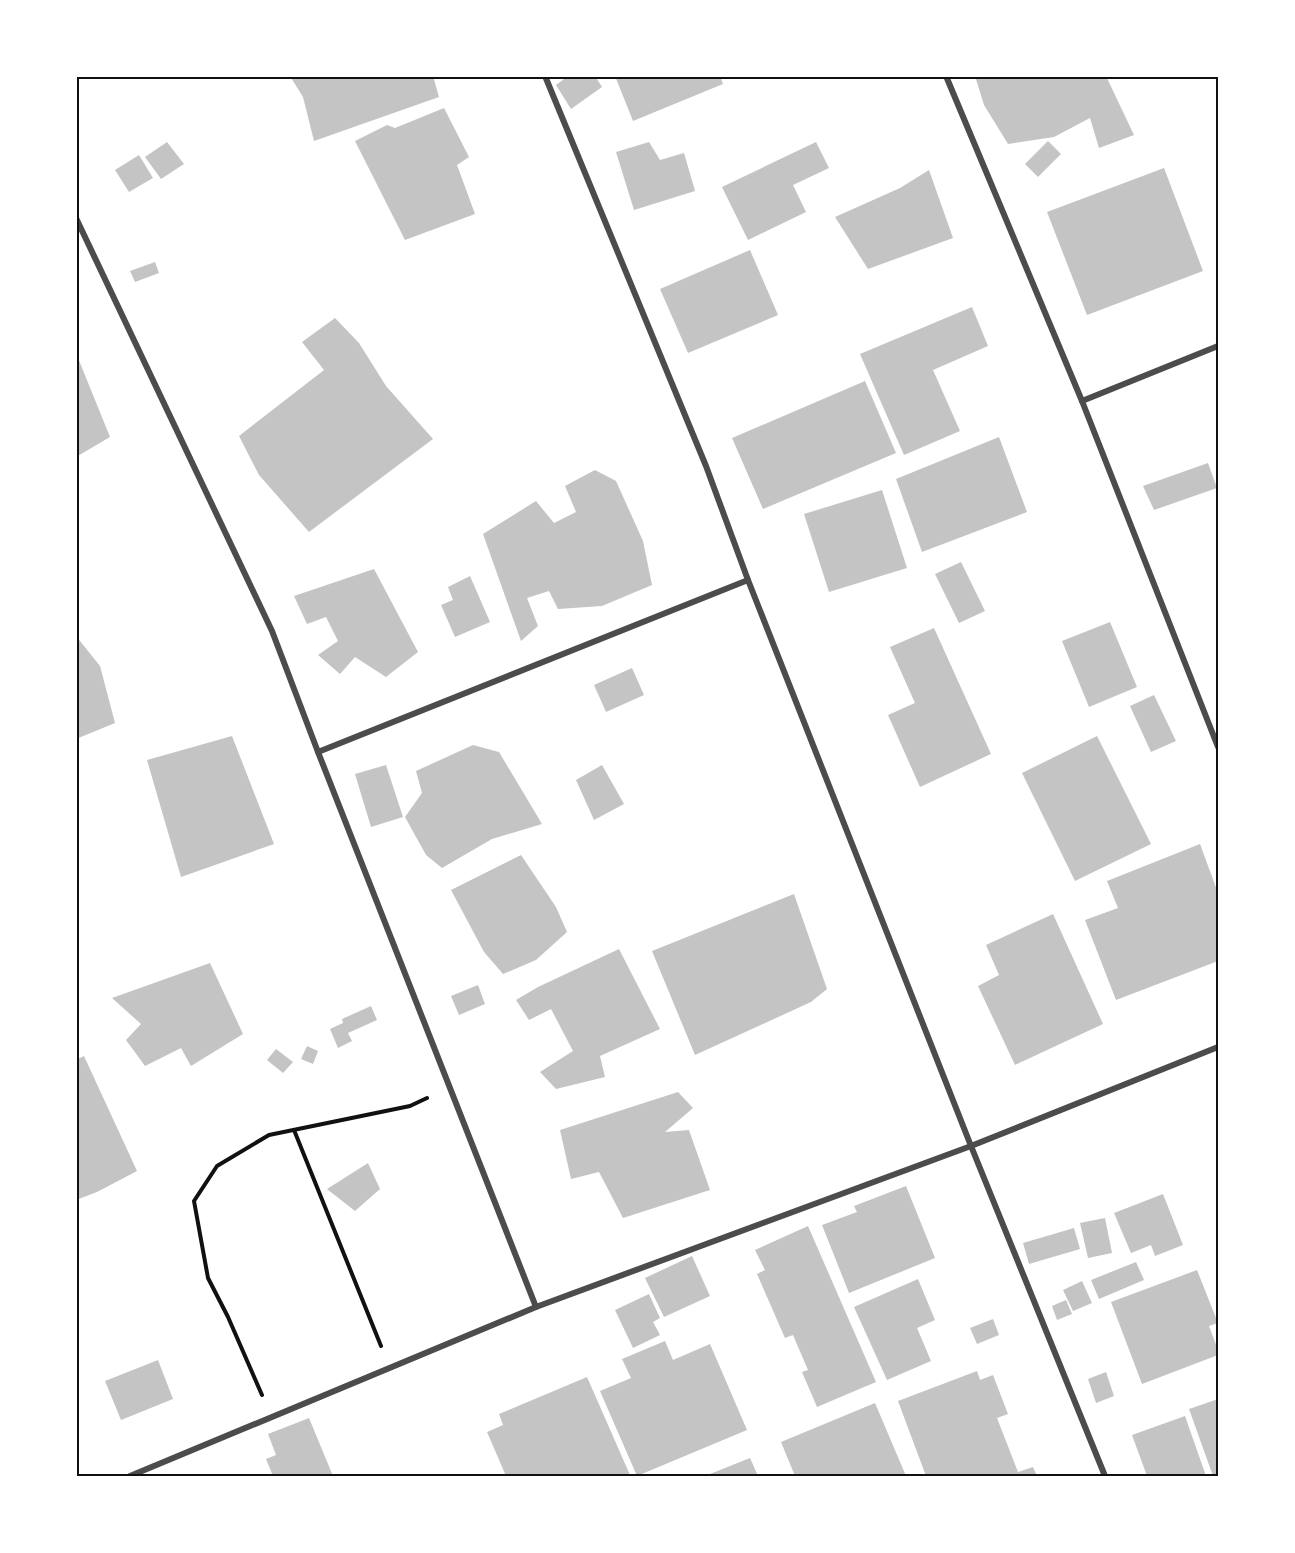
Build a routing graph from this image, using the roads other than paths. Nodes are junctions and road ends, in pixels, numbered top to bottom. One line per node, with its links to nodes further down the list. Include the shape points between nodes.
1 (544, 76): 6 (street, via 706,466)
2 (946, 76): 5 (street)
3 (76, 219): 8 (street, via 272,631)
4 (1218, 346): 5 (street)
5 (1082, 401): 7 (street)
6 (748, 580): 8 (street); 10 (street)
7 (1218, 747)
8 (318, 752): 11 (street)
9 (1218, 1047): 10 (street)
10 (971, 1146): 11 (street); 13 (street)
11 (536, 1306): 12 (street)
12 (130, 1476)
13 (1105, 1476)

